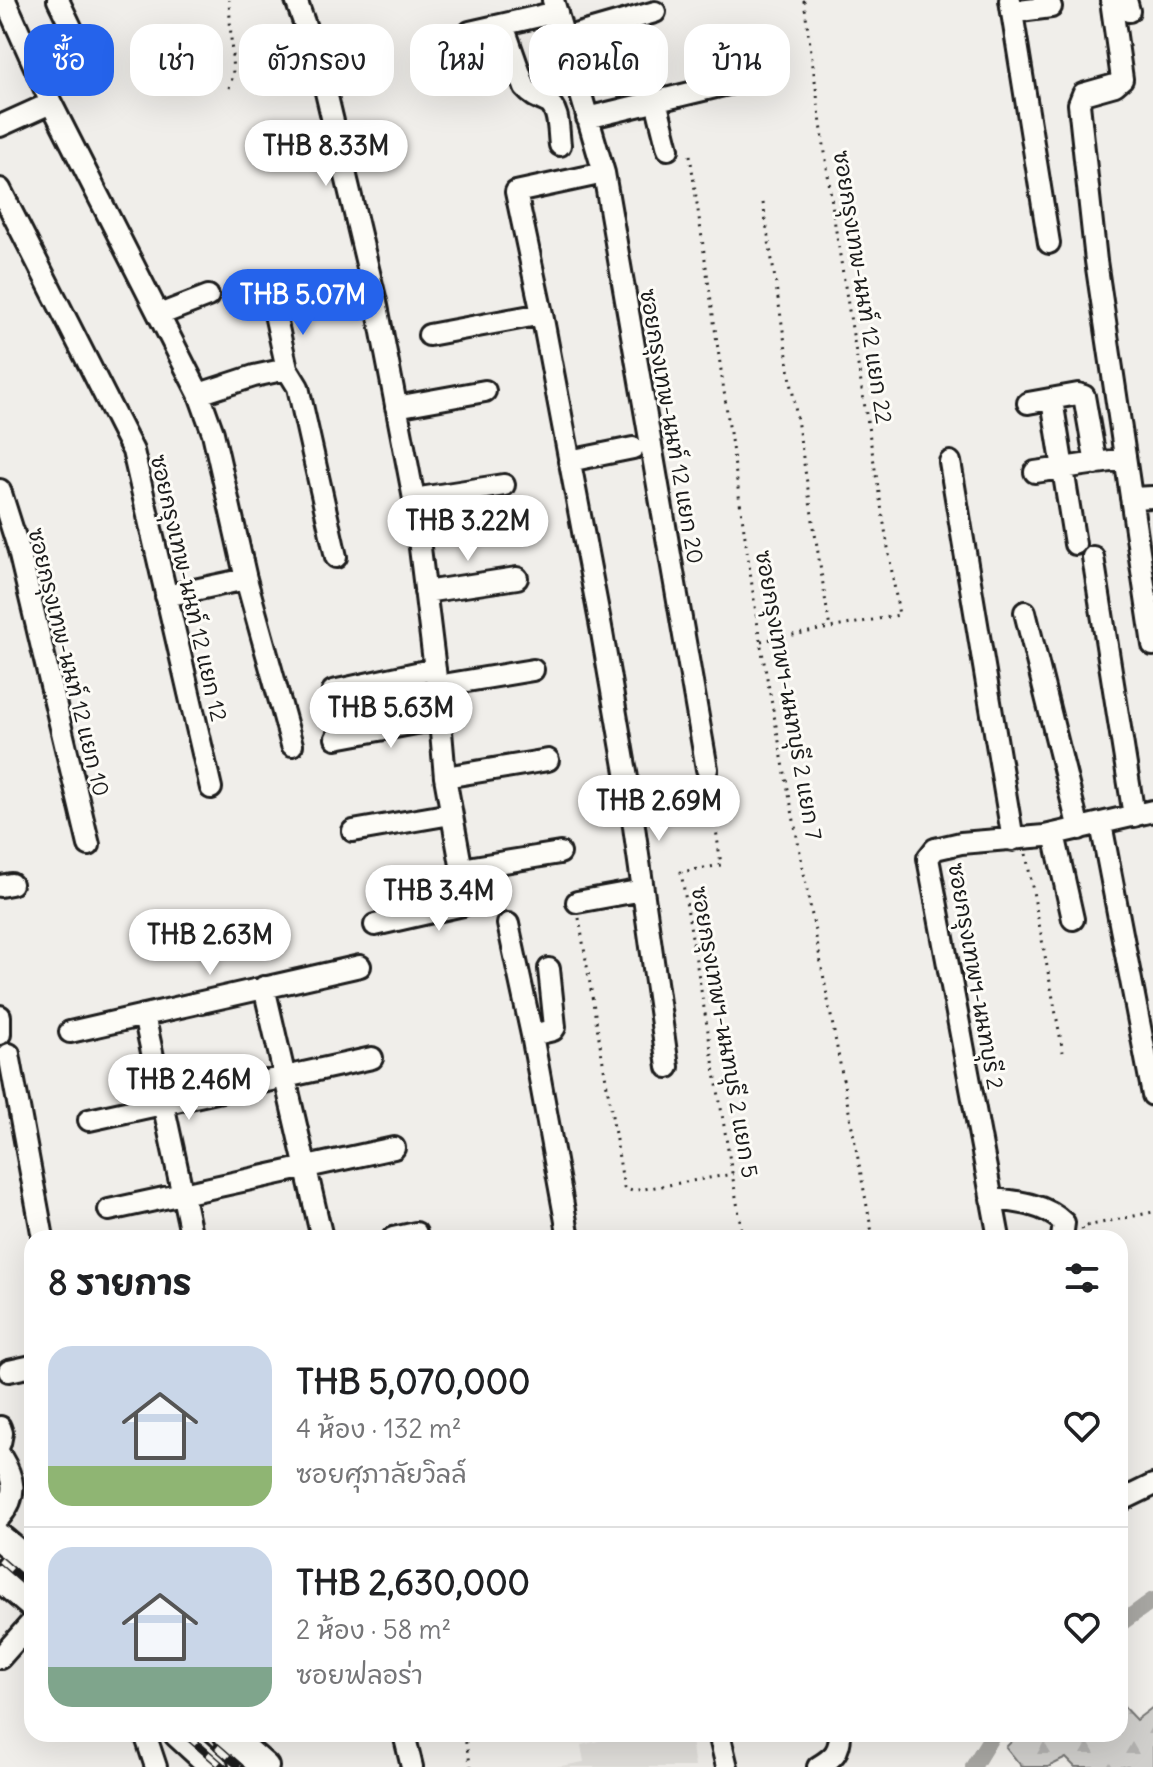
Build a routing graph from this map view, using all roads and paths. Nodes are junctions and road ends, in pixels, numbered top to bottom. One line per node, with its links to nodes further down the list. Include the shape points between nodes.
1 (5, 0): 19 (street)
2 (58, 0): 11 (street)
3 (229, 0): 15 (path)
4 (296, 0): 39 (street, via 320,67)
5 (810, 0): 60 (path, ซอยกรุงเทพ-นนท์ 12 แยก 22, via 804,1 835,225 899,615)
6 (1122, 4): 41 (street, via 1122,79 1083,94 1079,104)
7 (555, 6): 12 (street)
8 (1011, 6): 9 (street); 28 (street)
9 (1051, 7)
10 (655, 12): 13 (street)
11 (70, 24)
12 (506, 24)
13 (613, 24)
14 (513, 54): 22 (street, via 525,88 555,109)
15 (229, 88)
16 (684, 94): 18 (street)
17 (581, 96): 20 (street, ซอยกรุงเทพ-นนท์ 12 แยก 20)
18 (656, 101): 20 (street); 23 (street)
19 (51, 103): 21 (street); 32 (street)
20 (587, 118): 25 (street, ซอยกรุงเทพ-นนท์ 12 แยก 20)
21 (0, 126)
22 (560, 145)
23 (668, 149)
24 (690, 155): 61 (path, ซอยกรุงเทพฯ-นนทบุรี 2 แยก 7)
25 (604, 173): 31 (street, via 516,192); 70 (street, ซอยกรุงเทพ-นนท์ 12 แยก 20)
26 (0, 189): 58 (street, ซอยกรุงเทพ-นนท์ 12 แยก 12, via 133,451)
27 (763, 203): 60 (path)
28 (1049, 243)
29 (208, 296): 32 (street)
30 (275, 314): 34 (street)
31 (542, 314): 33 (street); 42 (street)
32 (159, 315): 36 (street)
33 (429, 335)
34 (287, 369): 36 (street); 53 (street, via 298,387)
35 (485, 391): 39 (street)
36 (199, 394): 56 (street)
37 (1052, 400): 38 (street); 44 (street, via 1078,394 1086,398); 45 (street)
38 (1028, 403)
39 (396, 407): 51 (street)
40 (633, 448): 42 (street)
41 (1125, 459): 44 (street); 50 (street)
42 (569, 461): 83 (street)
43 (950, 462): 79 (street)
44 (1096, 464): 45 (street)
45 (1063, 469): 46 (street); 52 (street)
46 (1035, 472)
47 (504, 485): 51 (street)
48 (0, 490): 80 (street, ซอยกรุงเทพ-นนท์ 12 แยก 10)
49 (1153, 497): 50 (street)
50 (1131, 498): 62 (street)
51 (414, 499): 57 (street)
52 (1075, 544)
53 (336, 557)
54 (1093, 557): 73 (street)
55 (517, 578): 57 (street)
56 (246, 579): 58 (street); 68 (street)
57 (425, 592): 64 (street)
58 (166, 596): 72 (street, ซอยกรุงเทพ-นนท์ 12 แยก 12)
59 (1025, 612): 76 (street)
60 (830, 629): 61 (path)
61 (760, 641): 116 (path, ซอยกรุงเทพฯ-นนทบุรี 2 แยก 7)
62 (1153, 645)
63 (533, 670): 64 (street)
64 (436, 677): 65 (street); 66 (street)
65 (333, 691)
66 (438, 719): 67 (street); 71 (street)
67 (336, 738)
68 (292, 745)
69 (548, 760): 71 (street)
70 (707, 769): 106 (path, ซอยกรุงเทพฯ-นนทบุรี 2 แยก 5, via 721,865 681,872)
71 (445, 777): 74 (street)
72 (211, 788)
73 (1144, 813): 75 (street, ซอยกรุงเทพฯ-นนทบุรี 2)
74 (451, 814): 77 (street); 82 (street)
75 (1101, 824): 76 (street, ซอยกรุงเทพฯ-นนทบุรี 2); 101 (street)
76 (1079, 829): 78 (street, ซอยกรุงเทพฯ-นนทบุรี 2)
77 (353, 831)
78 (1054, 834): 79 (street, ซอยกรุงเทพฯ-นนทบุรี 2); 85 (street)
79 (1018, 839): 96 (path); 108 (street, ซอยกรุงเทพฯ-นนทบุรี 2, via 961,843 935,849 928,858)
80 (89, 845)
81 (560, 853): 82 (street)
82 (461, 869): 87 (street, via 467,898 463,905)
83 (643, 890): 84 (street); 99 (street)
84 (577, 902): 106 (path, via 624,1188)
85 (1073, 919)
86 (508, 924): 95 (street)
87 (375, 925)
88 (360, 966): 90 (street)
89 (549, 969): 95 (street, via 555,1027)
90 (264, 987): 91 (street); 100 (street)
91 (144, 1015): 93 (street); 102 (street)
92 (0, 1016): 94 (street)
93 (70, 1032)
94 (0, 1034)
95 (532, 1035): 114 (street)
96 (1063, 1052)
97 (9, 1054): 111 (street)
98 (372, 1058): 100 (street)
99 (668, 1067)
100 (285, 1077): 102 (street); 105 (street)
101 (1153, 1095)
102 (163, 1104): 103 (street); 107 (street)
103 (89, 1120)
104 (394, 1148): 105 (street)
105 (306, 1167): 107 (street); 113 (street)
106 (733, 1174): 115 (path, ซอยกรุงเทพฯ-นนทบุรี 2 แยก 5)
107 (182, 1194): 109 (street); 112 (street)
108 (991, 1199): 117 (street, ซอยกรุงเทพฯ-นนทบุรี 2); 118 (street, via 1058,1216)
109 (109, 1210)
110 (1153, 1212): 119 (path)
111 (42, 1230)
112 (190, 1230)
113 (320, 1230)
114 (568, 1230)
115 (742, 1230)
116 (871, 1230)
117 (997, 1230)
118 (1063, 1230)
119 (1083, 1230)
120 (24, 1368): 121 (street)
121 (9, 1371)
122 (0, 1427): 123 (street)
123 (0, 1443)
124 (0, 1455): 127 (street, via 13,1490 12,1503)
125 (1153, 1485): 126 (street)
126 (1128, 1497)
127 (0, 1517)
128 (0, 1538): 129 (main road)
129 (24, 1558)
130 (0, 1578): 131 (main road)
131 (24, 1598)
132 (24, 1631): 133 (street)
133 (0, 1658)
134 (148, 1742): 140 (street)
135 (236, 1742): 141 (main road)
136 (406, 1742): 142 (street)
137 (466, 1742): 143 (path)
138 (721, 1742): 144 (street)
139 (840, 1742): 145 (street, via 833,1758)
140 (156, 1767)
141 (265, 1767)
142 (412, 1767)
143 (471, 1767)
144 (727, 1767)
145 (818, 1767)

